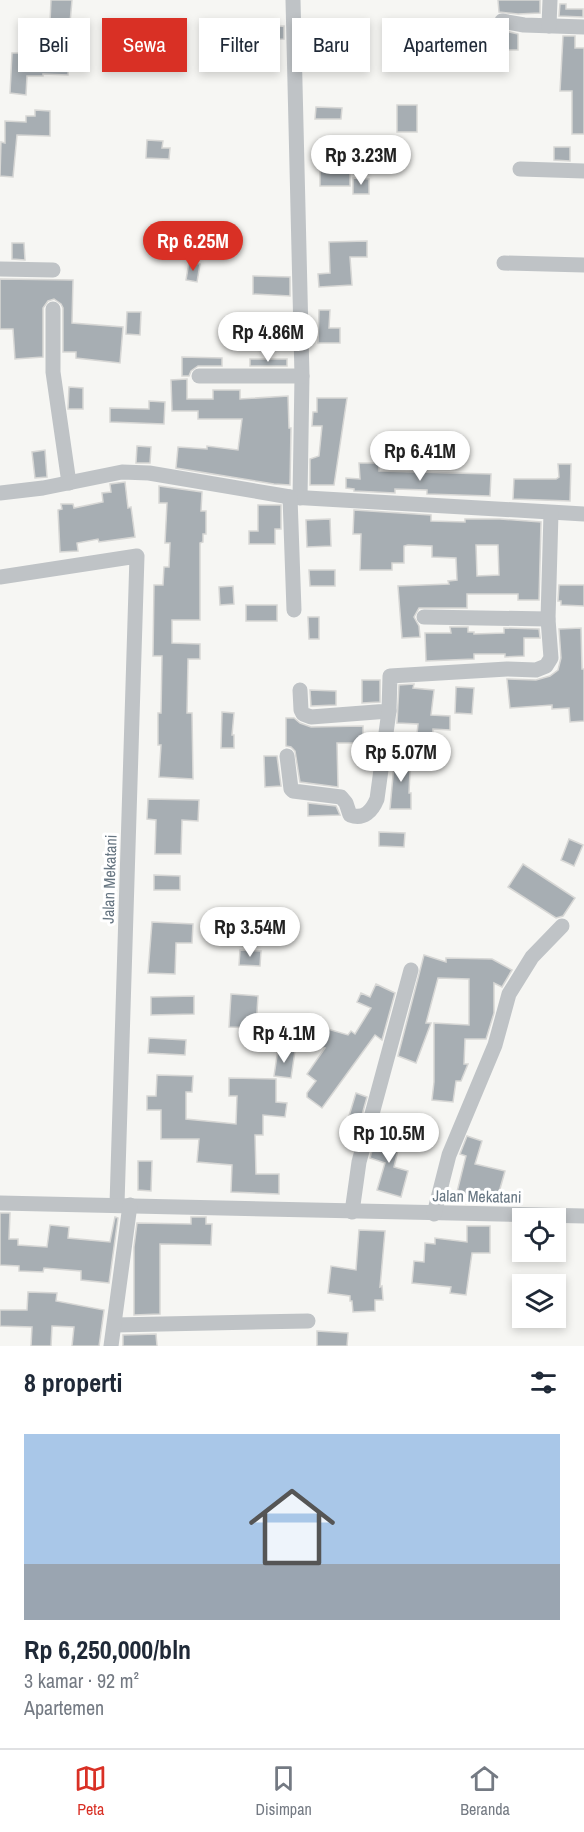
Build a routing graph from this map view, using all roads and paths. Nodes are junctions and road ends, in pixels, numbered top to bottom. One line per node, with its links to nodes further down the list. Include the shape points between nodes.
1 (293, 0): 14 (street)
2 (550, 0): 4 (street)
3 (509, 22): 4 (street)
4 (549, 26): 5 (street)
5 (584, 27)
6 (520, 168): 7 (street)
7 (584, 171)
8 (504, 263): 9 (street)
9 (584, 265)
10 (0, 268): 11 (street)
11 (53, 270)
12 (53, 309): 15 (street, via 53,372)
13 (199, 376): 14 (street)
14 (302, 376): 17 (street)
15 (69, 483): 16 (street); 17 (street, via 122,472 149,473)
16 (0, 493)
17 (295, 497): 18 (street); 21 (street)
18 (551, 513): 19 (street); 23 (street)
19 (584, 514)
20 (0, 576): 30 (street, Jalan Mekatani, via 137,556)
21 (294, 610)
22 (424, 618): 23 (street)
23 (548, 619): 25 (street, via 551,658 542,669 390,676)
24 (300, 690): 25 (street, via 301,710 311,717)
25 (389, 711): 26 (street, via 377,799 367,814 350,815 341,797 293,791)
26 (287, 756)
27 (562, 926): 32 (street, via 532,957 509,994 495,1045 449,1155)
28 (411, 970): 31 (street, via 359,1162)
29 (0, 1203): 30 (street, Jalan Mekatani)
30 (124, 1205): 31 (street, Jalan Mekatani); 35 (street)
31 (352, 1212): 32 (street, Jalan Mekatani)
32 (434, 1214): 33 (street, Jalan Mekatani)
33 (584, 1216)
34 (308, 1321): 35 (street)
35 (115, 1325): 36 (street)
36 (111, 1346)

